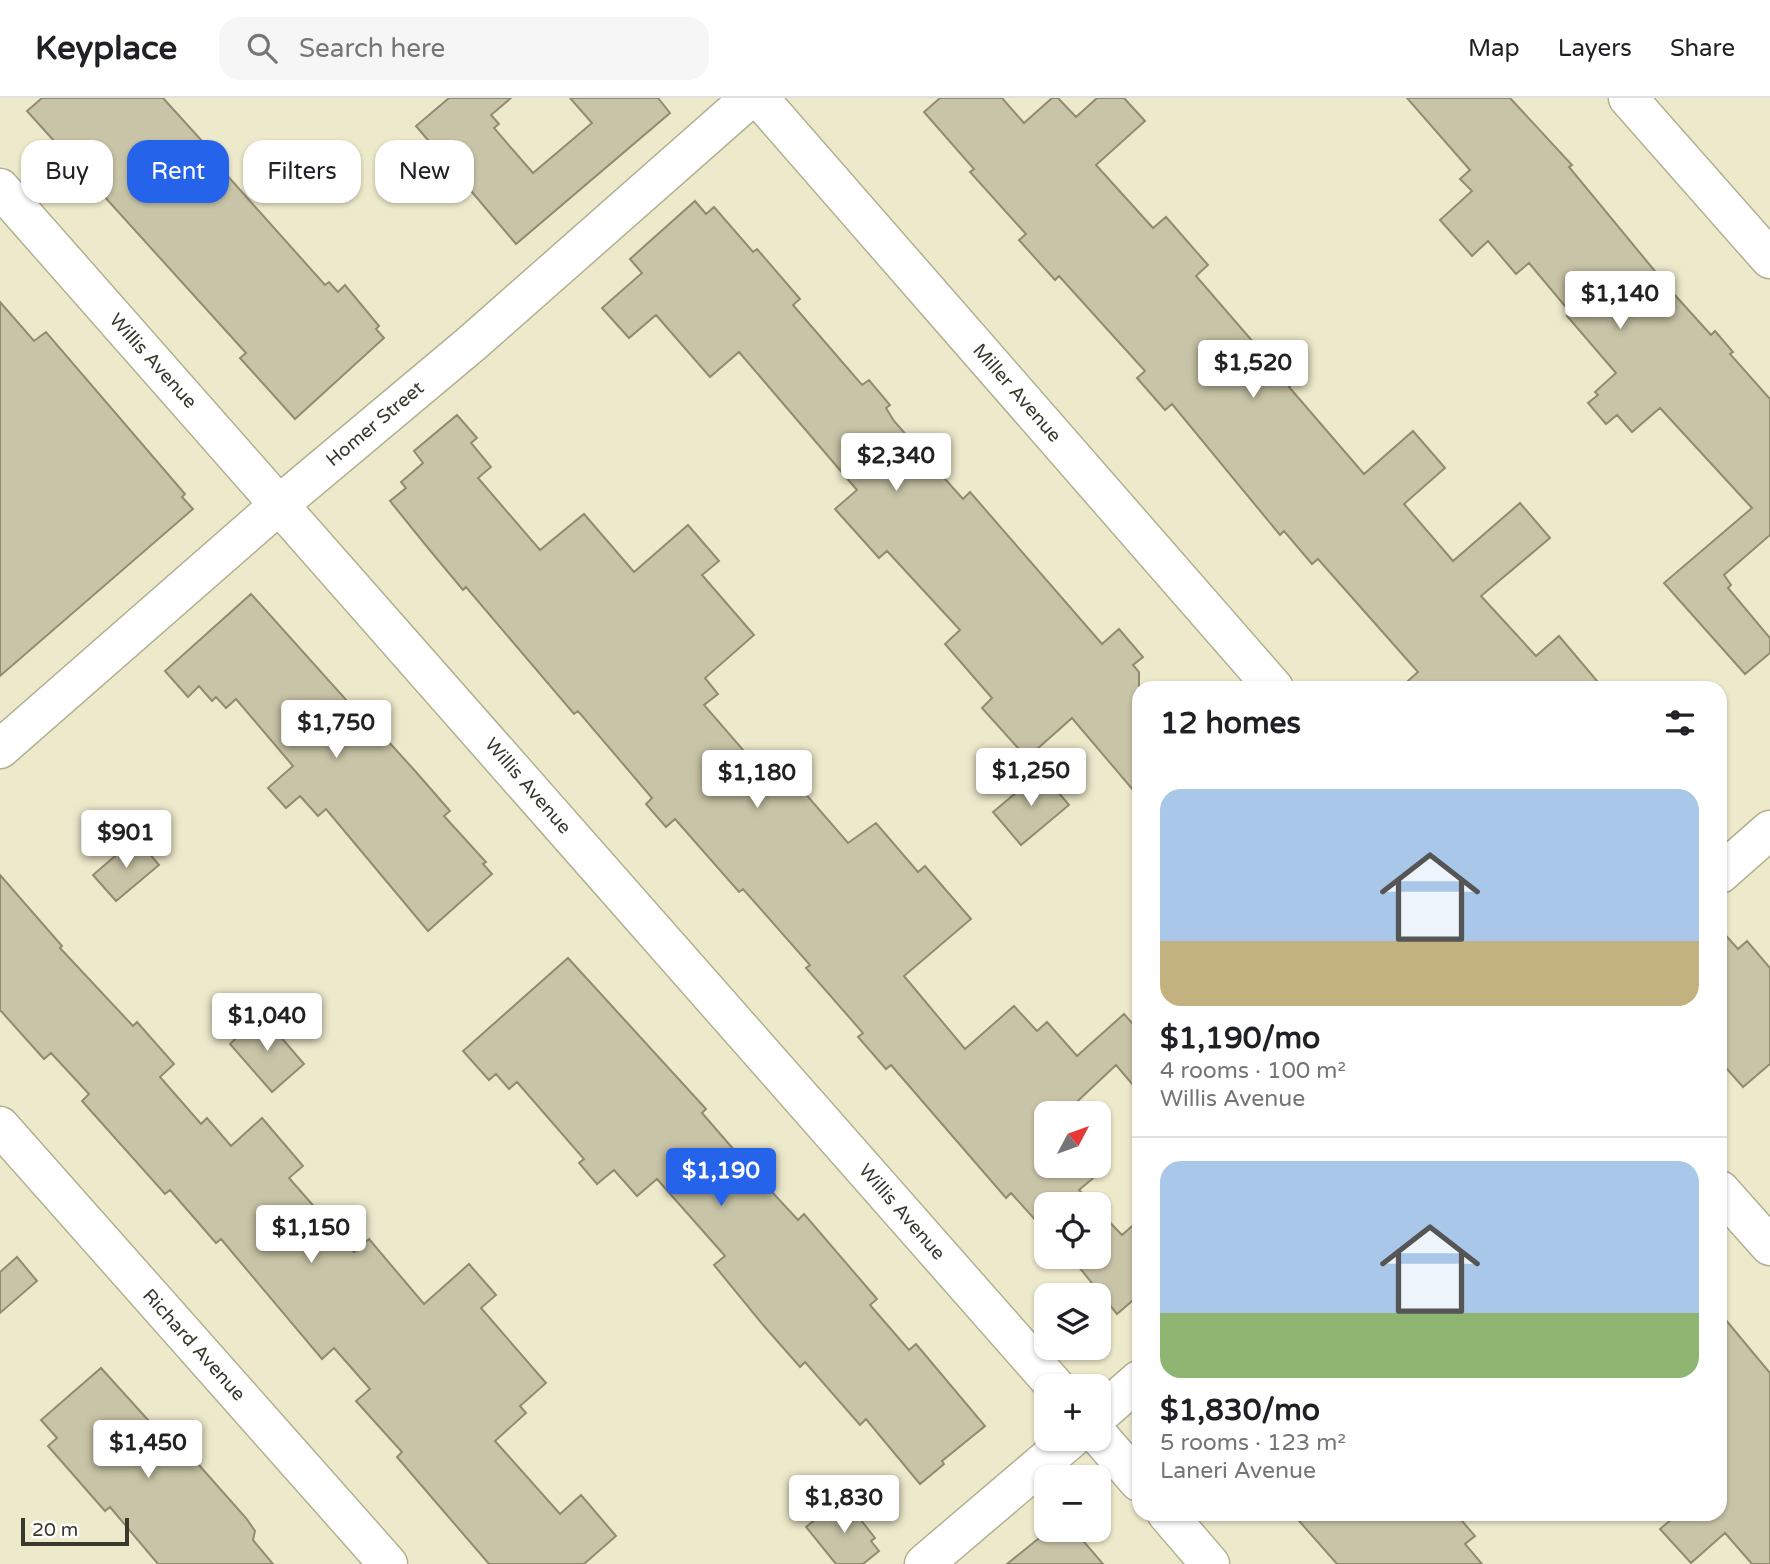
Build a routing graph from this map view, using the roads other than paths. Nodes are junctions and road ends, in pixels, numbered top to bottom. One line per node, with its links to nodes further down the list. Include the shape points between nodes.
1 (750, 98): 6 (street, Homer Street, via 471,344)
2 (759, 98): 7 (street, Miller Avenue)
3 (1628, 98): 5 (street)
4 (0, 188): 6 (street, Willis Avenue)
5 (1770, 259)
6 (280, 504): 8 (street, Homer Street); 14 (street, Willis Avenue)
7 (1269, 681)
8 (0, 750)
9 (1770, 830): 10 (street)
10 (1727, 868)
11 (0, 1126): 21 (street, Richard Avenue)
12 (1727, 1198): 13 (street)
13 (1770, 1247)
14 (1044, 1374)
15 (1132, 1386): 16 (street)
16 (1111, 1404)
17 (1111, 1450): 19 (street)
18 (1057, 1451): 22 (street)
19 (1132, 1474)
20 (1173, 1521): 23 (street)
21 (388, 1564)
22 (924, 1564)
23 (1210, 1564)

